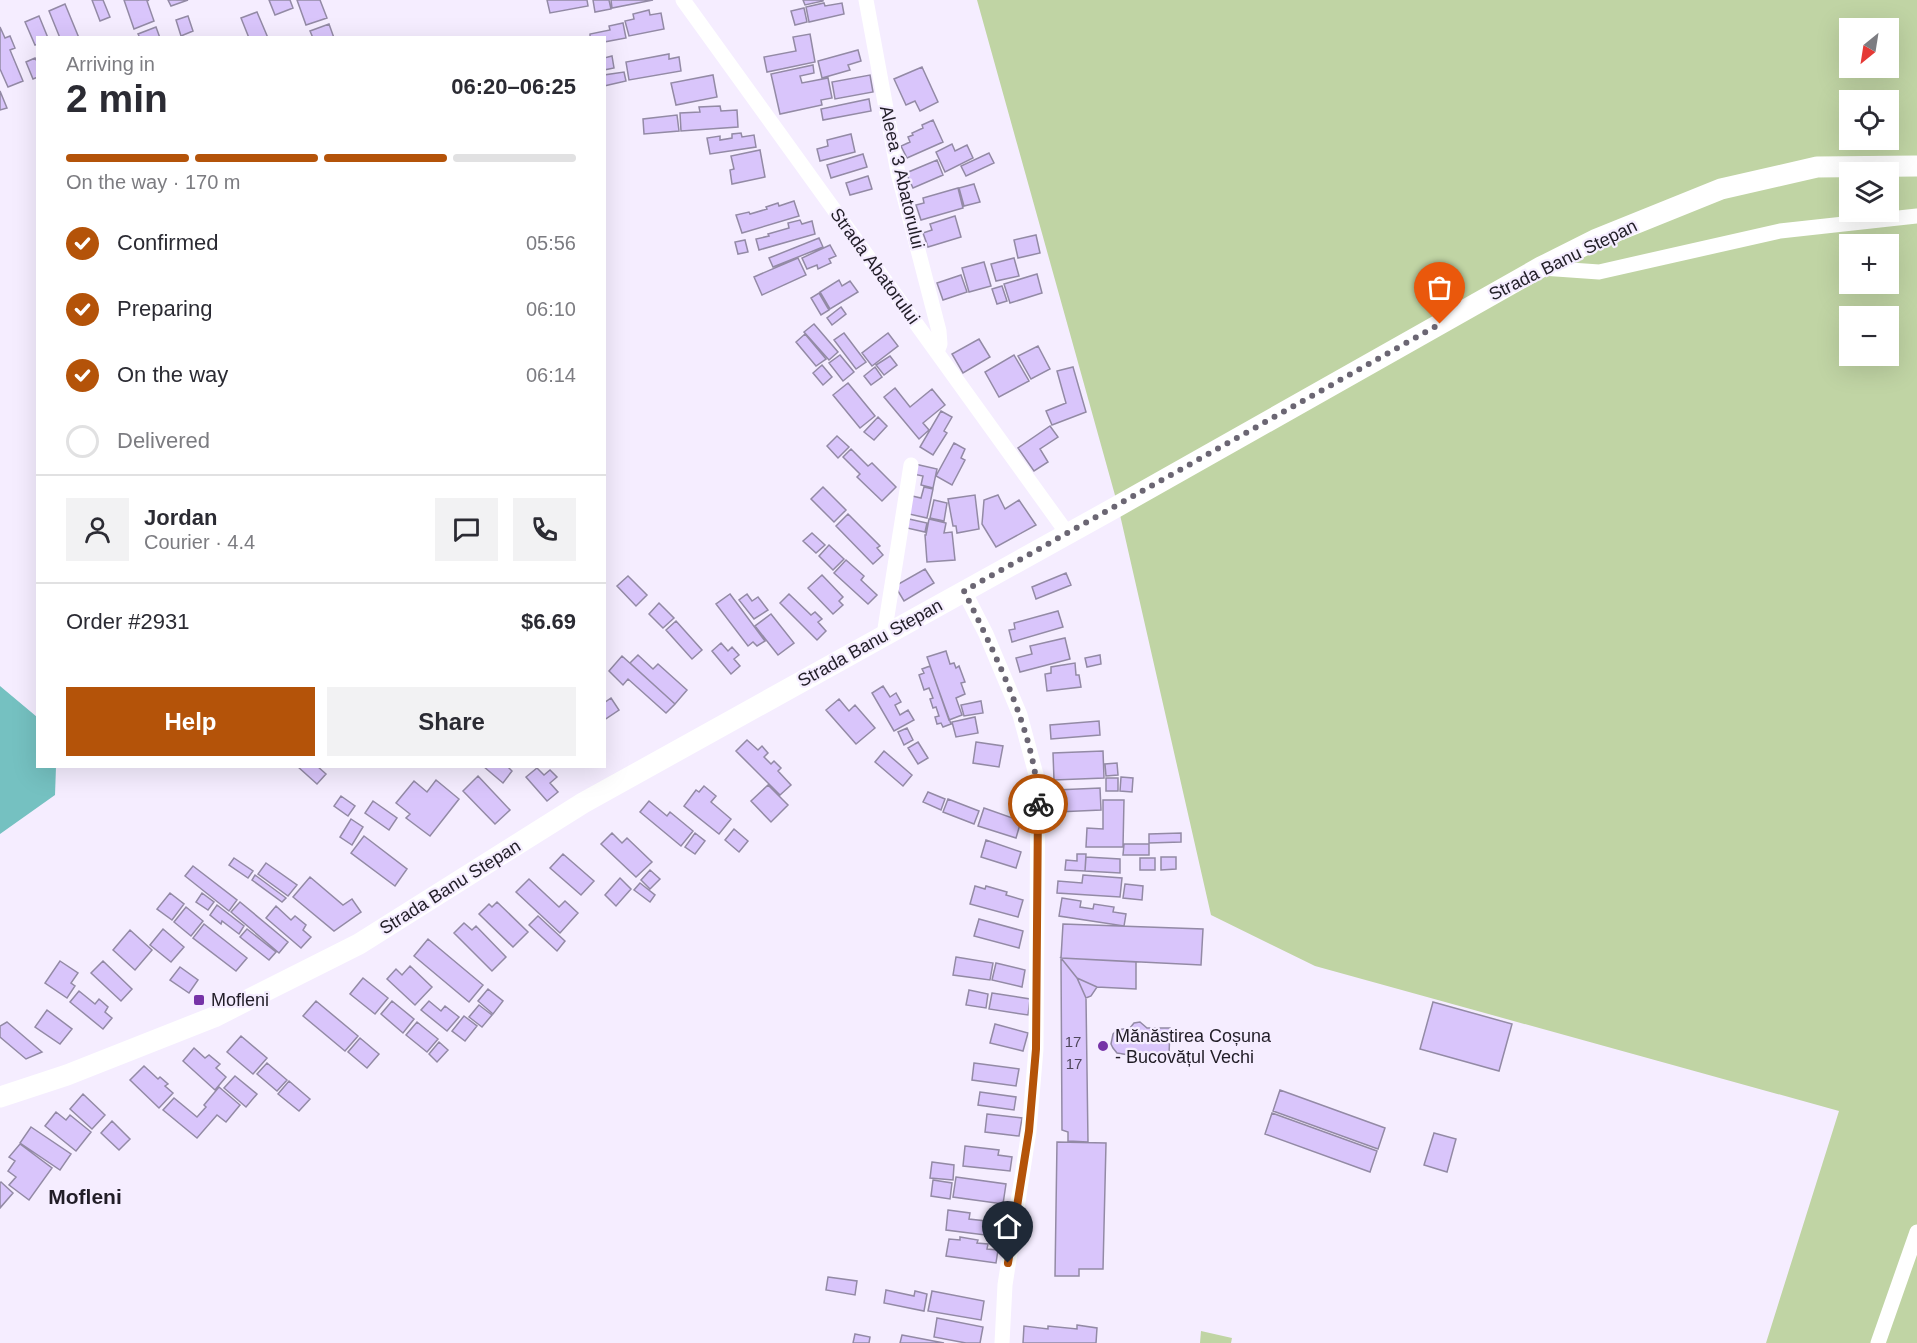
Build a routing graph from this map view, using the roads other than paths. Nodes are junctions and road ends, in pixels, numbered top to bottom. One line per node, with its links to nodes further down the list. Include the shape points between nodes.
1 (683, 0): 6 (street, Strada Abatorului)
2 (866, 0): 6 (street, Aleea 3 Abatorului, via 898,173 939,331)
3 (1917, 165): 5 (main road, Strada Banu Stepan, via 1817,167 1721,189 1597,239)
4 (1917, 216): 5 (street, via 1780,231 1599,272)
5 (1541, 267): 8 (main road, Strada Banu Stepan)
6 (937, 352): 8 (street, Strada Abatorului)
7 (911, 465): 10 (street)
8 (1068, 533): 9 (main road, Strada Banu Stepan)
9 (964, 591): 10 (main road, Strada Banu Stepan); 13 (street, via 1020,715 1038,782 1036,1049 1029,1131 1005,1285)
10 (884, 635): 11 (main road, Strada Banu Stepan, via 583,803 349,949 214,1017)
11 (0, 1097)
12 (1917, 1232): 14 (street)
13 (1002, 1343)
14 (1878, 1343)

